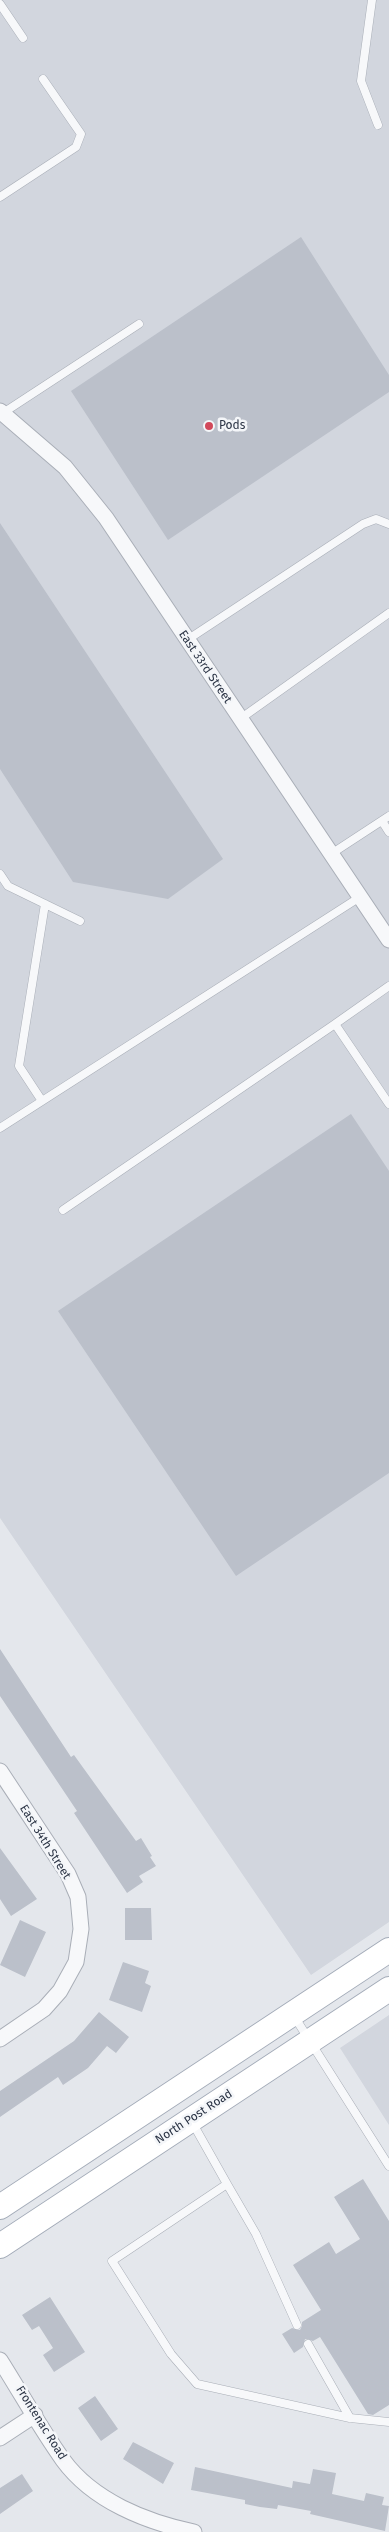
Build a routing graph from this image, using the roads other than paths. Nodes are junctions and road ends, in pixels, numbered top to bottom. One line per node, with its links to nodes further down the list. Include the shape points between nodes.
1 (372, 0): 5 (lane, via 362,81)
2 (0, 4): 3 (lane)
3 (23, 38)
4 (43, 79): 6 (lane, via 81,134 80,141 76,147)
5 (378, 125)
6 (0, 197)
7 (139, 324): 8 (lane)
8 (1, 412): 11 (street, East 33rd Street, via 41,444 86,492)
9 (389, 524): 11 (lane, via 376,519 363,524)
10 (389, 613): 12 (lane)
11 (187, 640): 12 (street, East 33rd Street)
12 (240, 718): 16 (street, East 33rd Street)
13 (389, 816): 14 (lane)
14 (382, 821): 15 (lane); 16 (lane)
15 (389, 832)
16 (331, 854): 18 (street, East 33rd Street)
17 (0, 874): 19 (lane, via 8,886)
18 (360, 897): 21 (street, East 33rd Street); 24 (lane)
19 (45, 904): 20 (lane); 24 (lane, via 19,1066)
20 (80, 921)
21 (389, 940)
22 (389, 986): 23 (lane)
23 (335, 1024): 25 (lane); 27 (lane)
24 (42, 1101): 26 (lane)
25 (389, 1104)
26 (0, 1128)
27 (63, 1210)
28 (0, 1771): 32 (street, East 34th Street, via 68,1874 79,1905 80,1946 70,1977 55,1998)
29 (389, 1950): 31 (main road)
30 (389, 1989): 33 (main road, North Post Road)
31 (292, 2014): 33 (lane); 37 (main road)
32 (0, 2039)
33 (310, 2041): 34 (main road, North Post Road); 35 (lane)
34 (190, 2120): 36 (lane); 38 (main road, North Post Road)
35 (389, 2166)
36 (227, 2184): 39 (lane, via 256,2234); 43 (lane, via 112,2261 171,2354 197,2384)
37 (0, 2207)
38 (0, 2246)
39 (297, 2325)
40 (308, 2344): 43 (lane)
41 (0, 2360): 42 (street, Frontenac Road)
42 (35, 2414): 45 (street); 46 (street, Frontenac Road, via 53,2447 81,2478)
43 (350, 2418): 44 (lane)
44 (389, 2422)
45 (0, 2438)
46 (151, 2527): 47 (street, Frontenac Road)
47 (194, 2532)

